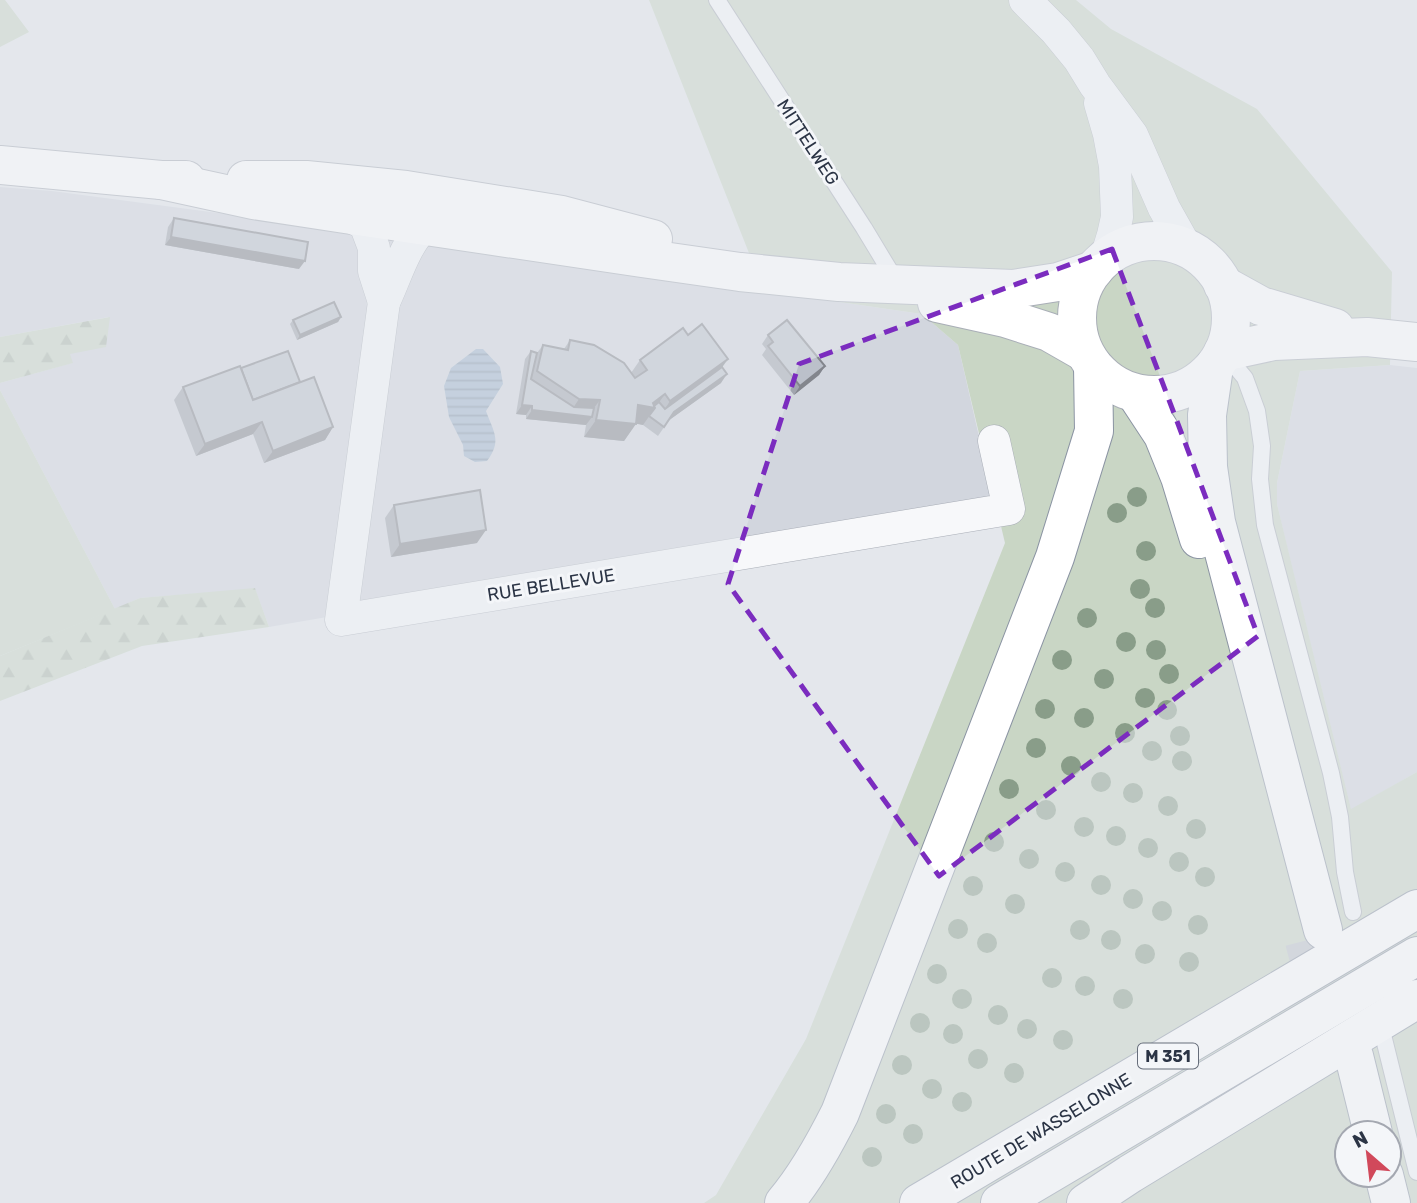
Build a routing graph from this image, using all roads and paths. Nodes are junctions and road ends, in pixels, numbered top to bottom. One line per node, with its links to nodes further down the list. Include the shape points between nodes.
1 (717, 0): 13 (lane, MITTELWEG)
2 (1025, 0): 3 (street, via 1079,59)
3 (1095, 85): 9 (street, via 1132,135); 10 (street, via 1115,166 1116,217)
4 (0, 165): 5 (main road)
5 (161, 180): 6 (main road, via 306,180); 8 (main road)
6 (410, 190): 8 (street, via 387,198); 11 (main road, via 562,215 642,235)
7 (424, 226): 8 (main road); 11 (main road); 15 (street, RUE BELLEVUE, via 416,233)
8 (365, 227): 15 (street, RUE BELLEVUE)
9 (1187, 249): 10 (main road, via 1171,243 1137,243); 14 (main road, via 1215,270)
10 (1100, 264): 13 (main road, via 1058,282 1013,289); 18 (main road, via 1086,281 1077,307 1077,330)
11 (740, 272): 12 (main road)
12 (839, 282): 13 (main road); 18 (main road, via 1005,318 1049,332)
13 (898, 284)
14 (1223, 285): 16 (main road, via 1261,306); 19 (main road, via 1231,313 1229,340)
15 (384, 302): 21 (street, RUE BELLEVUE, via 341,620 1009,509)
16 (1367, 337): 17 (main road); 19 (main road, via 1274,341)
17 (1417, 342)
18 (1088, 359): 20 (main road, via 1105,379); 30 (main road, via 1094,430 1055,557 840,1113)
19 (1219, 359): 20 (main road, via 1187,388 1171,394); 23 (main road, via 1207,415 1216,522); 23 (lane, via 1245,378 1257,411 1265,524 1340,817 1345,872)
20 (1136, 394): 23 (main road, via 1163,435 1180,477)
21 (994, 441)
22 (1417, 909): 31 (main road, ROUTE DE WASSELONNE / M 351)
23 (1327, 928)
24 (1417, 956): 32 (main road, M 351)
25 (1417, 999): 33 (main road)
26 (1358, 1053): 27 (main road); 28 (main road); 29 (lane)
27 (1355, 1119)
28 (1370, 1119)
29 (1417, 1172)
30 (785, 1203)
31 (919, 1203)
32 (1000, 1203)
33 (1086, 1203)

